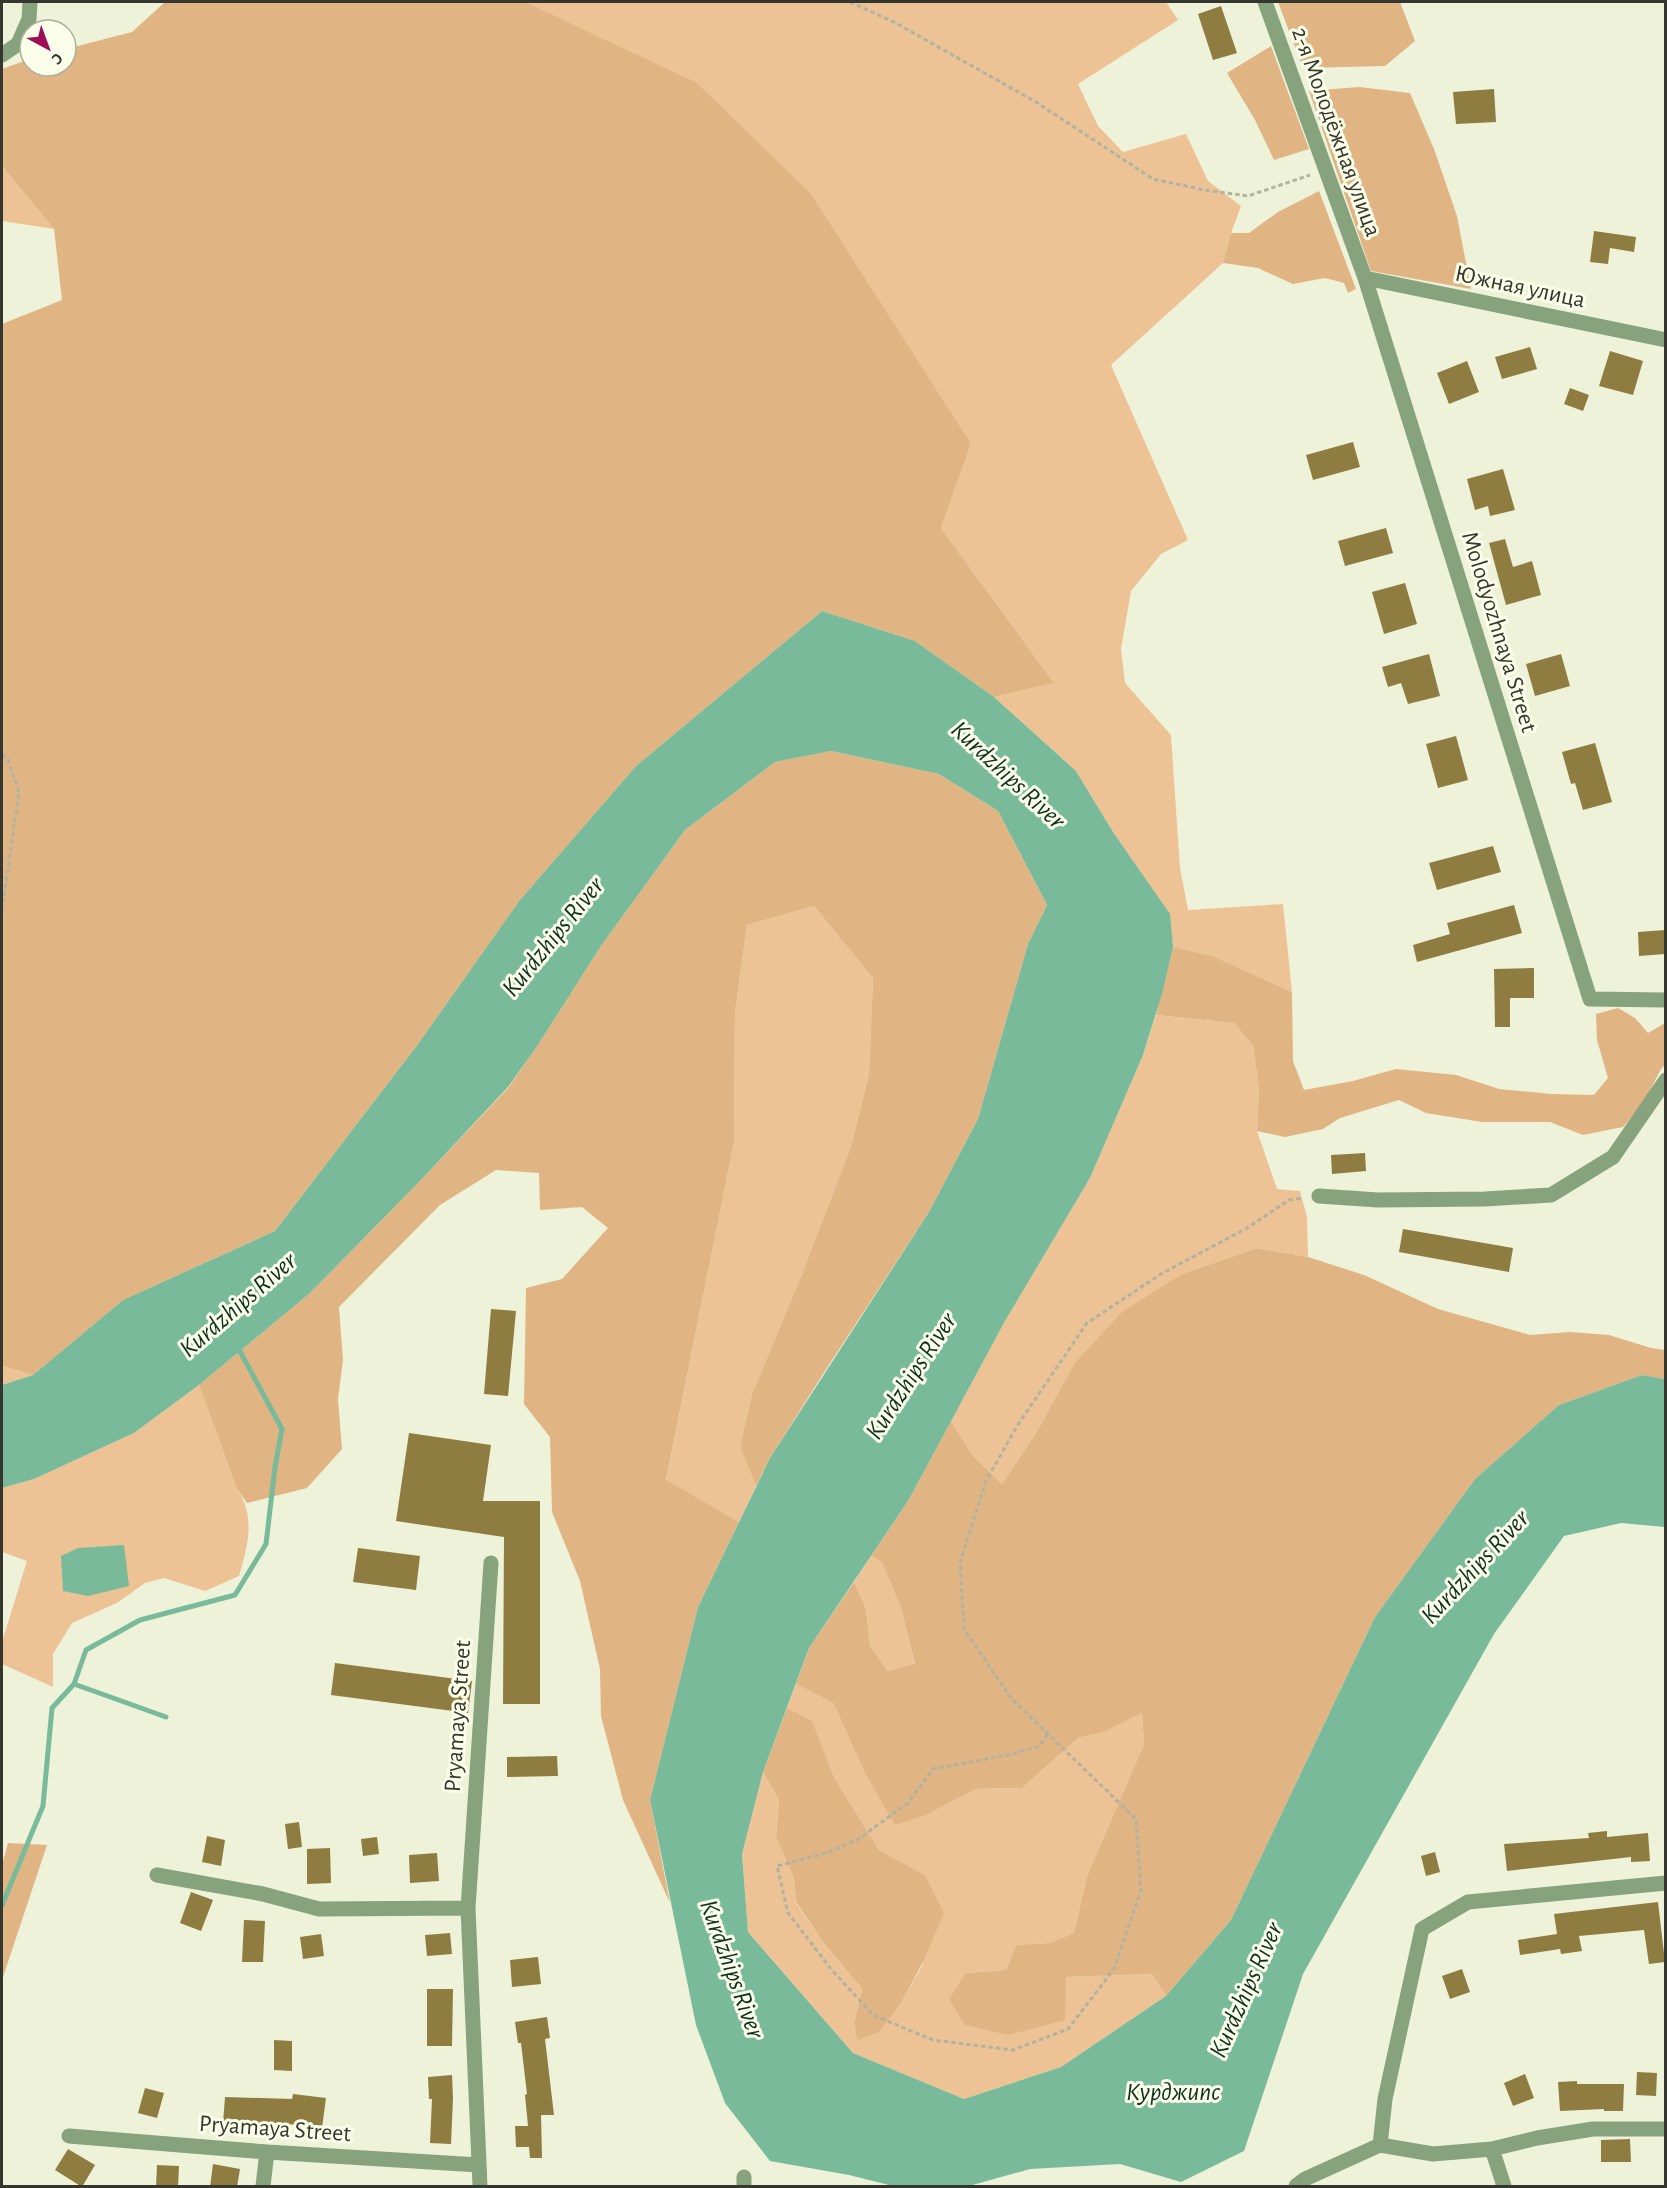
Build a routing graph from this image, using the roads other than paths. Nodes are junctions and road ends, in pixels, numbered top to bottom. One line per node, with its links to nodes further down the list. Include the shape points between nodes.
1 (30, 2): 3 (street, via 29,20 18,44)
2 (1265, 2): 4 (street, 2-я Молодёжная улица)
3 (2, 55)
4 (1365, 278): 5 (street, Южная улица); 6 (street, Molodyozhnaya Street, via 1590,999)
5 (1665, 340)
6 (1665, 1000)
7 (1665, 1080): 8 (street, via 1613,1157 1551,1195 1378,1200)
8 (1319, 1196)
9 (491, 1563): 12 (street, Pryamaya Street)
10 (157, 1875): 12 (street, via 263,1894 319,1909)
11 (1665, 1883): 15 (street, via 1468,1902 1422,1929 1385,2099)
12 (468, 1908): 18 (street, Pryamaya Street)
13 (1665, 2129): 16 (street, via 1593,2129)
14 (69, 2136): 17 (street, Pryamaya Street)
15 (1380, 2145): 16 (street, via 1433,2154); 21 (street, via 1305,2179)
16 (1492, 2149): 22 (street)
17 (267, 2152): 18 (street, Pryamaya Street); 19 (street)
18 (479, 2165): 20 (street, Pryamaya Street)
19 (263, 2187)
20 (480, 2187)
21 (1296, 2187)
22 (1504, 2187)

